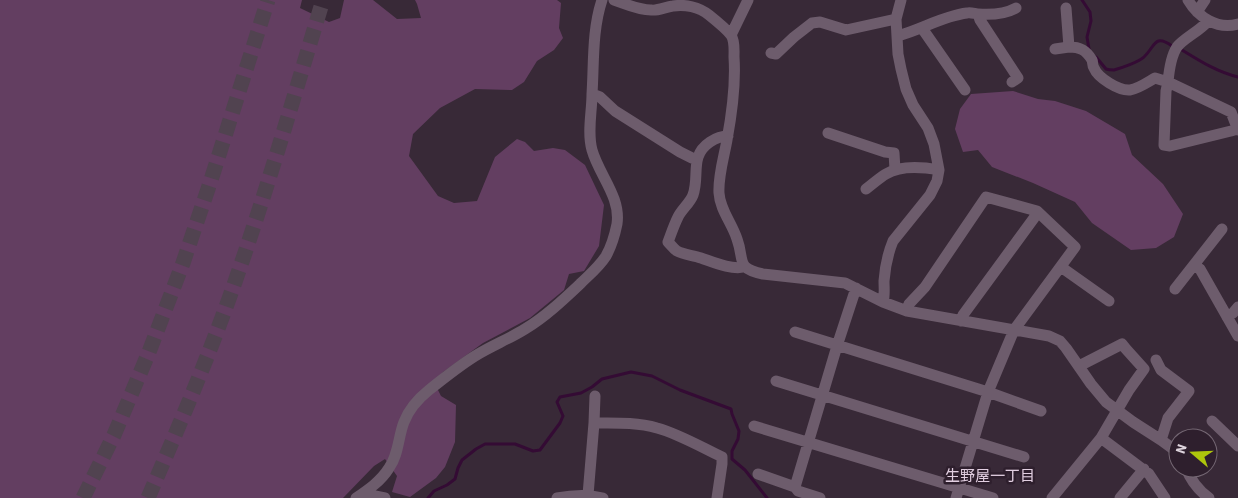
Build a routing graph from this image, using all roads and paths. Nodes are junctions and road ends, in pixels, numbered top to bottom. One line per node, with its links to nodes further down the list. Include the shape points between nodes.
1 (602, 0): 23 (street, via 593,54)
2 (614, 0): 15 (street, via 651,10 682,5 697,8)
3 (748, 0): 15 (street)
4 (901, 0): 11 (street)
5 (1188, 0): 9 (street)
6 (1206, 0): 9 (street)
7 (1016, 8): 10 (street, via 1008,12)
8 (1066, 8): 17 (street)
9 (1197, 12): 12 (street)
10 (978, 14): 14 (street, via 941,19); 20 (street, via 1018,78)
11 (896, 19): 16 (street); 19 (street, via 846,30 820,22 812,23 776,54)
12 (1208, 21): 13 (street, via 1221,25); 21 (street, via 1178,46)
13 (1238, 24)
14 (923, 27): 16 (street); 22 (street)
15 (731, 35): 26 (street, via 735,66)
16 (897, 36): 29 (street, via 906,89 928,128)
17 (1069, 47): 18 (street); 21 (street, via 1083,49 1099,75 1120,89 1132,90 1156,78)
18 (1055, 48)
19 (771, 53)
20 (1012, 82)
21 (1168, 82): 24 (street, via 1230,112); 24 (street, via 1164,145)
22 (965, 90)
23 (592, 94): 27 (street); 72 (street, via 591,148 614,197 616,210 617,223 607,254 539,320 474,357 428,390 403,423 389,469)
24 (1238, 130)
25 (828, 133): 28 (street, via 894,153)
26 (728, 136): 27 (street, via 709,143); 34 (street, via 719,194 738,240)
27 (697, 160): 34 (street, via 694,192 668,242 676,250 689,255)
28 (895, 170): 29 (street); 30 (street)
29 (939, 170): 39 (street, via 930,195 890,248)
30 (866, 189)
31 (1037, 211): 35 (street, via 1075,247); 41 (street, via 986,196); 43 (street)
32 (1222, 229): 33 (street)
33 (1194, 264): 37 (street); 42 (street)
34 (744, 267): 36 (street, via 763,274 845,283)
35 (1061, 267): 38 (street); 44 (street)
36 (856, 288): 39 (street); 47 (street)
37 (1175, 289)
38 (1109, 301)
39 (883, 302): 41 (street)
40 (1238, 307): 42 (street)
41 (906, 311): 43 (street)
42 (1227, 317): 46 (street)
43 (961, 321): 44 (street)
44 (1014, 330): 49 (street, via 1060,341); 51 (street)
45 (794, 332): 47 (street)
46 (1238, 336)
47 (837, 346): 51 (street); 52 (street)
48 (1156, 360): 60 (street, via 1161,370 1189,392 1168,418)
49 (1079, 367): 55 (street); 55 (street, via 1122,344 1144,369)
50 (776, 380): 52 (street)
51 (988, 392): 54 (street); 61 (street)
52 (822, 395): 61 (street); 62 (street)
53 (595, 396): 57 (street)
54 (1041, 411)
55 (1117, 411): 59 (street); 60 (street)
56 (1212, 420): 64 (street)
57 (594, 423): 71 (street); 76 (street, via 657,428 722,457)
58 (754, 426): 62 (street)
59 (1101, 438): 66 (street); 79 (street)
60 (1161, 440): 63 (street)
61 (973, 442): 65 (street); 70 (street)
62 (808, 443): 69 (street); 70 (street)
63 (1168, 446)
64 (1238, 446)
65 (1024, 457)
66 (1144, 469): 80 (street); 81 (street)
67 (758, 474): 69 (street)
68 (1191, 478): 82 (street)
69 (795, 487): 77 (street)
70 (957, 493): 78 (street)
71 (588, 495): 74 (street); 75 (street)
72 (359, 496): 73 (street)
73 (385, 498)
74 (557, 498)
75 (603, 498)
76 (717, 498)
77 (820, 498)
78 (993, 498)
79 (1052, 498)
80 (1120, 498)
81 (1165, 498)
82 (1209, 498)

